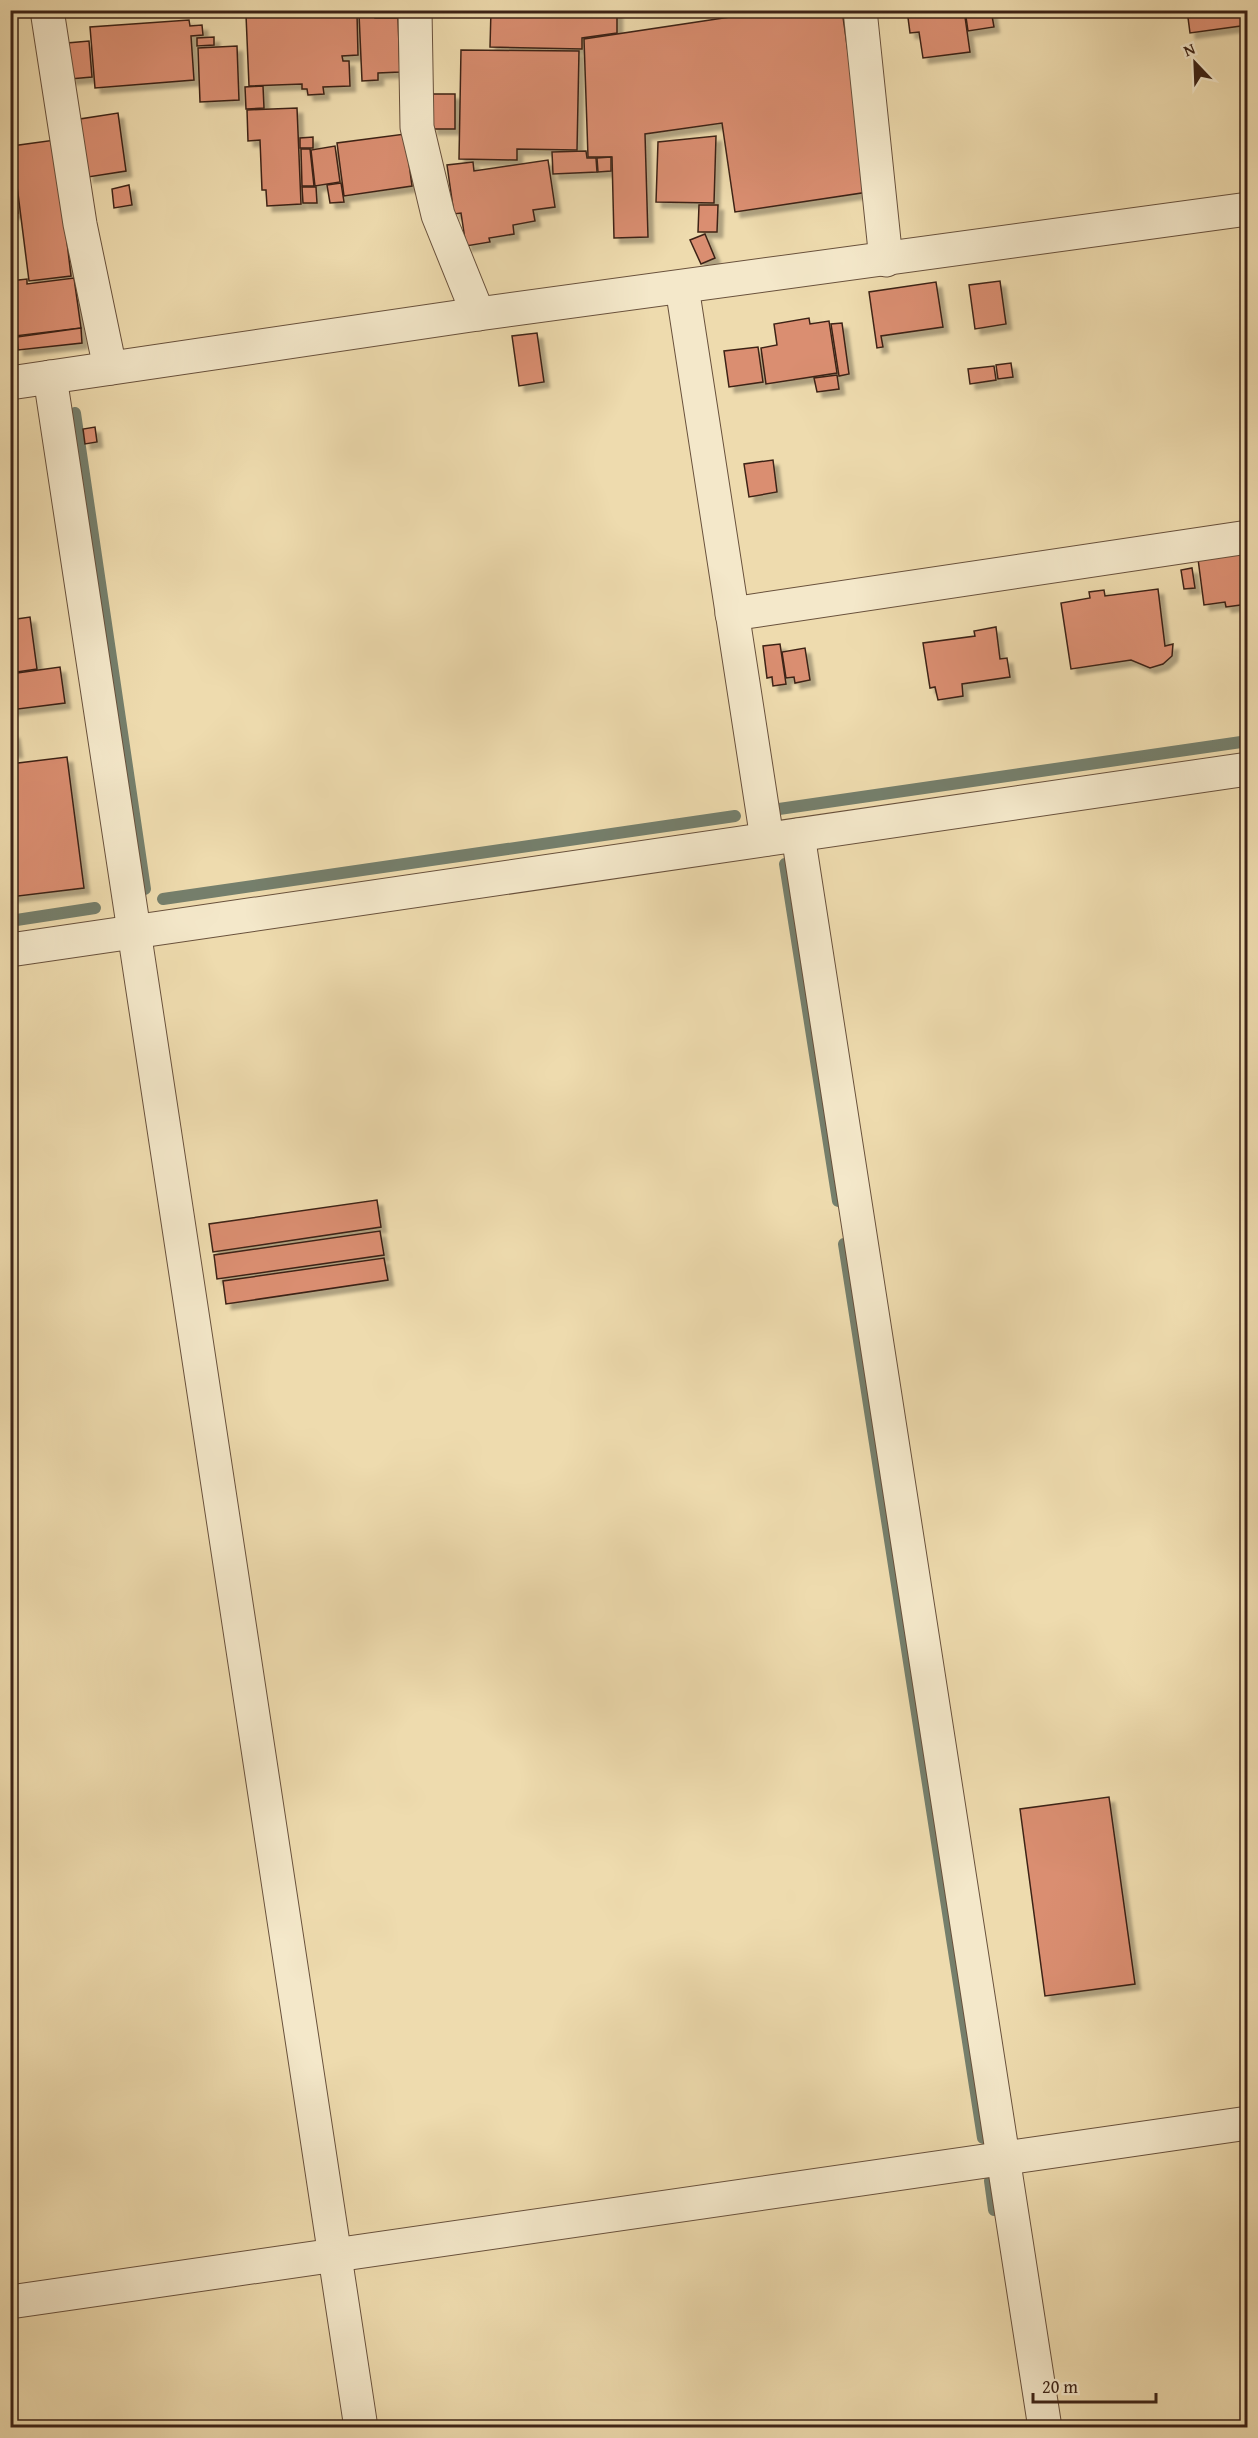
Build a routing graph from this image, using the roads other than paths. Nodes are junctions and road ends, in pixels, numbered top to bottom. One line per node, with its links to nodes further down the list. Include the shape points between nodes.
1 (47, 10): 8 (street, via 80,224)
2 (415, 10): 7 (street, via 417,127 438,215)
3 (861, 10): 5 (street)
4 (1248, 209): 5 (street)
5 (886, 260): 6 (street)
6 (682, 287): 7 (street); 12 (street)
7 (478, 314): 8 (street)
8 (110, 368): 9 (street)
9 (50, 377): 10 (street); 16 (street)
10 (10, 383)
11 (1248, 537): 12 (street)
12 (732, 614): 15 (street)
13 (1248, 770): 14 (street)
14 (798, 835): 15 (street); 19 (street)
15 (767, 839): 16 (street)
16 (134, 932): 17 (street); 20 (street)
17 (10, 950)
18 (1248, 2123): 19 (street)
19 (1004, 2158): 20 (street); 23 (street)
20 (335, 2255): 21 (street); 22 (street)
21 (10, 2302)
22 (361, 2427)
23 (1045, 2427)

